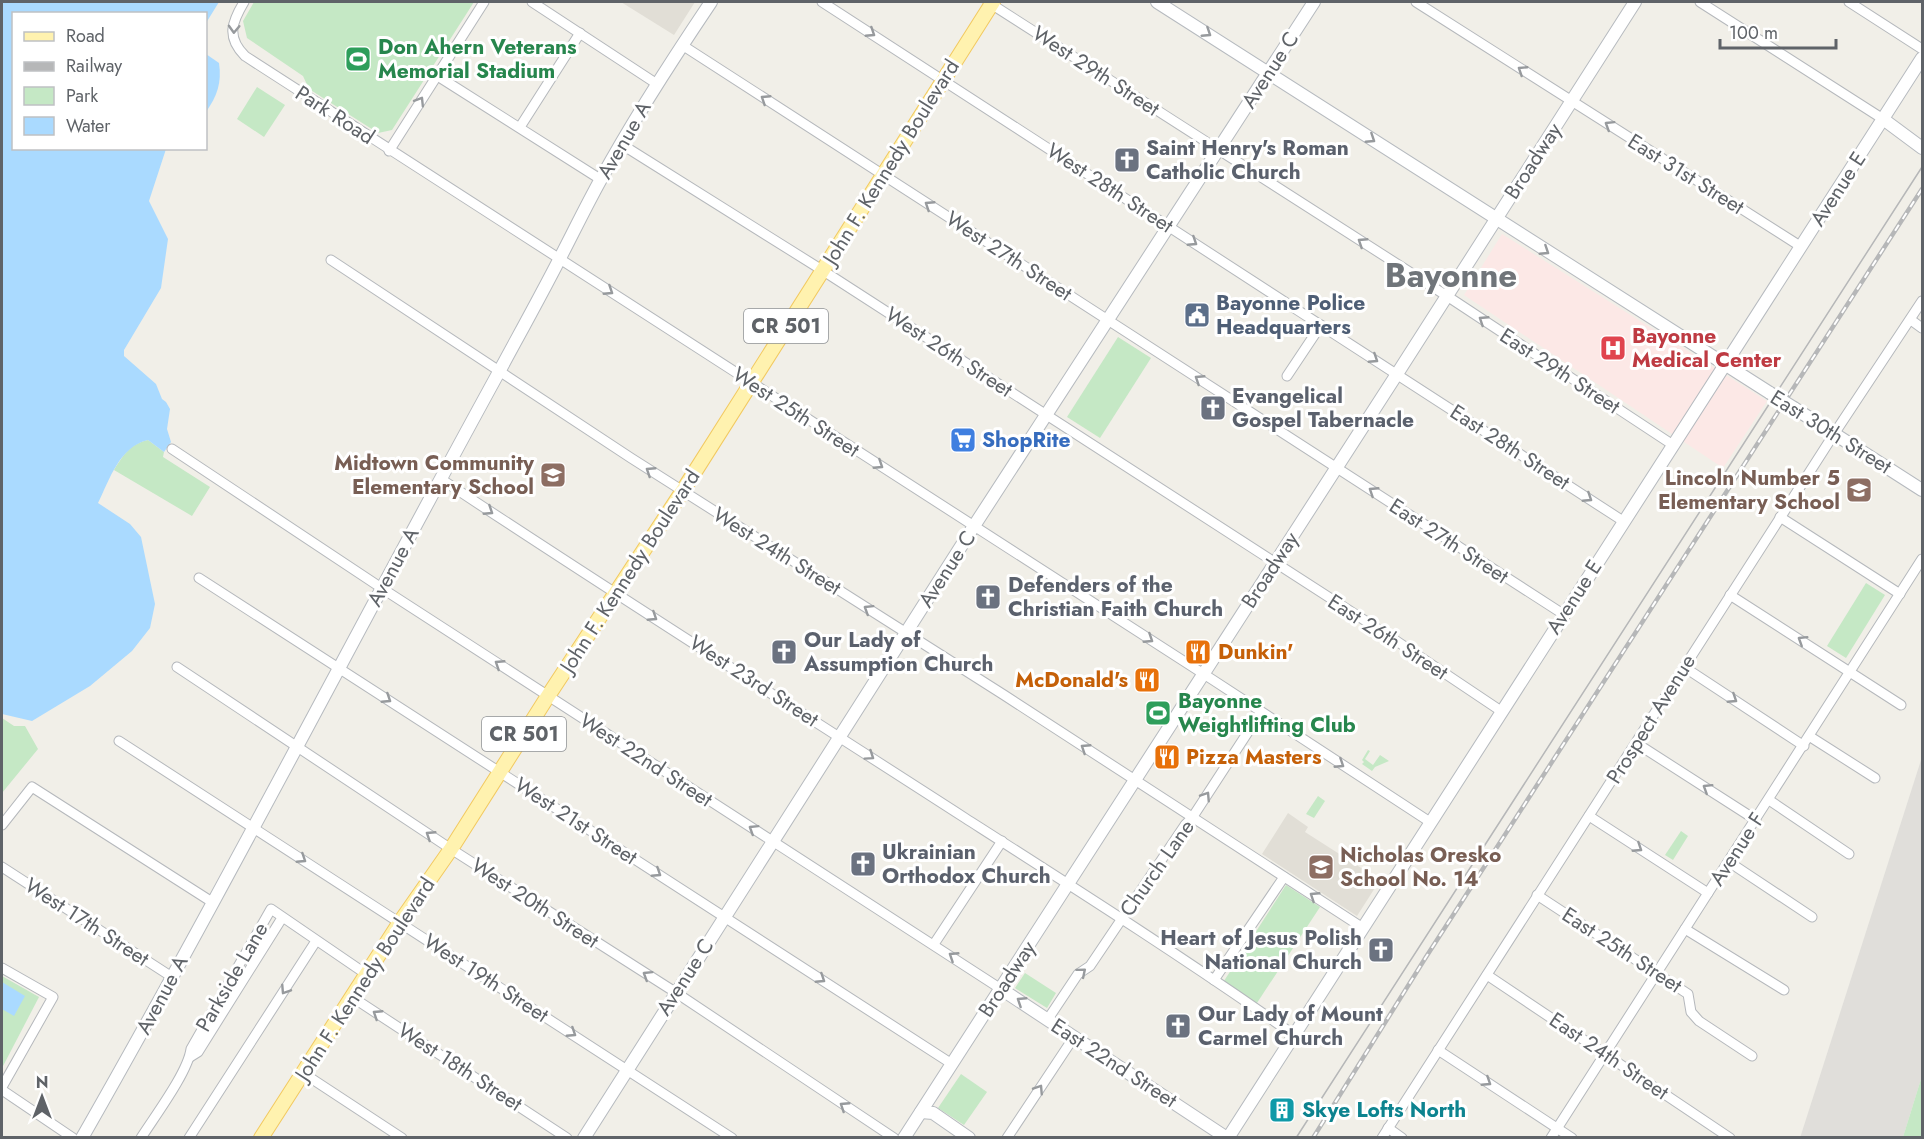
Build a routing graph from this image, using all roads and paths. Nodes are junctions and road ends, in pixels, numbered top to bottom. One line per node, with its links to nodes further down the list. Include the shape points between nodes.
1 (244, 2): 28 (street, Park Road, one-way to 28, via 232,33 244,56)
2 (484, 2): 18 (street, Park Road)
3 (532, 2): 13 (street)
4 (711, 2): 14 (street, Avenue A)
5 (822, 2): 19 (street, West 28th Street, one-way to 19)
6 (991, 2): 19 (main road, John F. Kennedy Boulevard / CR 501); 27 (street, West 29th Street)
7 (1157, 2): 17 (street, East 30th Street, one-way to 17)
8 (1314, 2): 17 (street, Avenue C)
9 (1416, 2): 21 (street, East 31st Street, one-way to 9)
10 (1635, 2): 21 (street, Broadway)
11 (1700, 2): 22 (street)
12 (1849, 2): 15 (street)
13 (580, 33): 20 (street); 23 (street)
14 (682, 45): 20 (street, Avenue A); 29 (street, West 27th Street, one-way to 14)
15 (1923, 49)
16 (1923, 58): 22 (street, Avenue E)
17 (1268, 73): 27 (street, Avenue C); 31 (street, East 30th Street, one-way to 31)
18 (436, 75): 23 (street); 28 (street, Park Road, one-way to 18)
19 (943, 80): 29 (main road, John F. Kennedy Boulevard / CR 501); 32 (street, West 28th Street)
20 (657, 84): 25 (street, Avenue A)
21 (1571, 101): 31 (street, Broadway); 33 (street, East 31st Street, one-way to 21)
22 (1883, 119): 24 (street); 26 (street); 33 (street, Avenue E)
23 (520, 127): 30 (street)
24 (1923, 140)
25 (621, 144): 30 (street, Avenue A); 36 (street, West 26th Street)
26 (1923, 148)
27 (1217, 149): 32 (street, Avenue C); 37 (street, West 29th Street, one-way to 27)
28 (389, 151): 35 (street, West 25th Street)
29 (883, 175): 36 (main road, John F. Kennedy Boulevard / CR 501); 40 (street, West 27th Street, one-way to 29)
30 (600, 179): 35 (street, Avenue A)
31 (1496, 219): 37 (street, Broadway); 43 (street, East 30th Street, one-way to 43)
32 (1169, 226): 40 (street, Avenue C); 41 (street, West 28th Street, one-way to 41)
33 (1800, 246): 43 (street, Avenue E)
34 (331, 260): 44 (street, West 24th Street)
35 (560, 260): 44 (street, Avenue A); 47 (street, West 25th Street, one-way to 47)
36 (822, 270): 47 (main road, John F. Kennedy Boulevard / CR 501); 48 (street, West 26th Street)
37 (1447, 296): 45 (street, Broadway); 50 (street, East 29th Street, one-way to 37)
38 (1923, 301): 39 (street, Prospect Avenue)
39 (1911, 320): 42 (street); 49 (street, Prospect Avenue)
40 (1108, 321): 48 (street, Avenue C); 52 (street, West 27th Street, one-way to 40)
41 (1320, 325): 45 (street, West 28th Street, one-way to 45); 46 (street)
42 (1923, 328)
43 (1724, 366): 49 (street, East 30th Street, bridge); 50 (street, Avenue E)
44 (500, 371): 53 (street, Avenue A); 55 (street, West 24th Street, one-way to 44)
45 (1398, 374): 52 (street, Broadway); 57 (street, East 28th Street, one-way to 57)
46 (1287, 376)
47 (751, 383): 55 (main road, John F. Kennedy Boulevard / CR 501); 58 (street, West 25th Street, one-way to 58)
48 (1046, 415): 58 (street, Avenue C); 60 (street, West 26th Street)
49 (1834, 434): 54 (street, East 30th Street); 56 (street, Prospect Avenue)
50 (1672, 445): 57 (street, Avenue E)
51 (172, 449): 62 (street, West 22nd Street)
52 (1336, 467): 60 (street, Broadway); 66 (street, East 27th Street, one-way to 52)
53 (441, 479): 62 (street, Avenue A); 63 (street, West 23rd Street, one-way to 63)
54 (1923, 490)
55 (682, 492): 63 (main road, John F. Kennedy Boulevard / CR 501); 67 (street, West 24th Street, one-way to 55)
56 (1780, 517): 64 (street); 65 (street, Prospect Avenue)
57 (1623, 521): 66 (street, Avenue E)
58 (974, 526): 67 (street, Avenue C); 72 (street, West 25th Street, one-way to 72)
59 (1923, 559): 64 (street, Avenue F)
60 (1275, 563): 72 (street, Broadway); 75 (street, East 26th Street)
61 (199, 578): 69 (street, West 21st Street)
62 (383, 589): 69 (street, Avenue A); 73 (street, West 22nd Street, one-way to 62)
63 (616, 592): 73 (main road, John F. Kennedy Boulevard / CR 501); 77 (street, West 23rd Street, one-way to 77)
64 (1900, 594): 71 (street, Avenue F)
65 (1731, 595): 70 (street, Prospect Avenue); 71 (street, one-way to 65)
66 (1563, 614): 75 (street, Avenue E)
67 (906, 633): 77 (street, Avenue C); 85 (street, West 24th Street, one-way to 67)
68 (177, 667): 82 (street, West 20th Street)
69 (338, 667): 82 (street, Avenue A); 83 (street, West 21st Street, one-way to 83)
70 (1684, 667): 80 (street, Prospect Avenue); 81 (street, one-way to 81)
71 (1851, 672): 74 (street); 78 (street, Avenue F)
72 (1203, 674): 76 (street); 85 (street, Broadway)
73 (548, 696): 83 (main road, John F. Kennedy Boulevard / CR 501); 94 (street, West 22nd Street, one-way to 73)
74 (1901, 705)
75 (1501, 711): 90 (street, Avenue E)
76 (1261, 712): 88 (street, Church Lane, one-way to 76); 90 (street, one-way to 90)
77 (840, 735): 93 (street, West 23rd Street, one-way to 93); 94 (street, Avenue C)
78 (1809, 736): 81 (street, Avenue F); 84 (street)
79 (118, 741): 92 (street, West 19th Street)
80 (1636, 743): 87 (street, Prospect Avenue); 89 (street, one-way to 80)
81 (1804, 746): 86 (street, Avenue F)
82 (296, 747): 92 (street, Avenue A); 95 (street, West 20th Street, one-way to 82)
83 (499, 772): 95 (main road, John F. Kennedy Boulevard / CR 501); 104 (street, West 21st Street, one-way to 104)
84 (1875, 778)
85 (1134, 780): 88 (street); 100 (street, Broadway)
86 (1769, 800): 89 (street, Avenue F); 96 (street)
87 (1589, 816): 101 (street, one-way to 101); 102 (street, Prospect Avenue)
88 (1192, 818): 99 (street); 107 (street, Church Lane)
89 (1756, 820): 97 (street, Avenue F)
90 (1430, 822): 109 (street, Avenue E)
91 (2, 825): 103 (street, via 32,787)
92 (253, 827): 103 (street, Avenue A); 108 (street, West 19th Street, one-way to 108)
93 (1002, 841): 100 (street, West 23rd Street); 112 (street)
94 (774, 842): 104 (street, Avenue C); 112 (street, West 22nd Street)
95 (451, 849): 108 (main road, John F. Kennedy Boulevard / CR 501); 121 (street, West 20th Street, one-way to 95)
96 (1850, 854)
97 (1729, 862): 101 (street, Avenue F); 105 (street)
98 (2, 867): 117 (street, West 17th Street)
99 (1284, 877): 109 (street, one-way to 99); 118 (street)
100 (1068, 884): 107 (street, West 23rd Street); 119 (street, Broadway)
101 (1708, 893): 110 (street, Avenue F)
102 (1538, 895): 114 (street, East 25th Street); 116 (street, Prospect Avenue)
103 (212, 902): 117 (street, Avenue A)
104 (724, 916): 121 (street, Avenue C); 130 (street, West 21st Street, one-way to 130)
105 (1812, 917)
106 (282, 918): 111 (street, Parkside Lane); 129 (street, Parkside Lane, via 198,1052); 129 (street, Parkside Lane, via 271,909)
107 (1122, 918): 118 (street, West 23rd Street); 123 (street, Church Lane, one-way to 107)
108 (400, 922): 115 (main road, John F. Kennedy Boulevard / CR 501); 131 (street, West 19th Street, one-way to 131)
109 (1363, 928): 124 (street, Avenue E)
110 (1685, 929): 114 (street, Avenue F); 120 (street)
111 (316, 941): 115 (street, Parkside Lane); 140 (street, one-way to 140)
112 (934, 944): 119 (street, West 22nd Street, one-way to 112)
113 (2, 968): 133 (street, via 53,996)
114 (1657, 972): 127 (street, Avenue F); 128 (street, East 25th Street, via 1688,994 1691,1012 1699,1021)
115 (366, 974): 122 (main road, John F. Kennedy Boulevard / CR 501)
116 (1487, 975): 126 (street, Prospect Avenue); 127 (street, East 24th Street)
117 (172, 977): 138 (street, Avenue A)
118 (1214, 980): 124 (street, West 23rd Street)
119 (1001, 989): 123 (street, East 22nd Street, one-way to 119); 130 (street, Broadway)
120 (1784, 990)
121 (675, 992): 131 (street, Avenue C); 146 (street, West 20th Street, one-way to 121)
122 (352, 997): 132 (main road, John F. Kennedy Boulevard / CR 501); 143 (street, West 18th Street, one-way to 122)
123 (1048, 1019): 125 (street, East 22nd Street)
124 (1294, 1035): 150 (street, Avenue E)
125 (1074, 1037): 149 (street, one-way to 125); 150 (street, East 22nd Street)
126 (1438, 1050): 135 (street, one-way to 135); 136 (street, Prospect Avenue)
127 (1605, 1053): 135 (street, Avenue F); 155 (street, East 24th Street)
128 (1752, 1056)
129 (190, 1057): 139 (street, Parkside Lane)
130 (952, 1064): 134 (street, Broadway)
131 (626, 1069): 144 (street, Avenue C); 145 (street, West 19th Street)
132 (303, 1073): 141 (main road, John F. Kennedy Boulevard / CR 501); 142 (street)
133 (2, 1089): 137 (street)
134 (921, 1112): 147 (street, Broadway); 148 (street, via 933,1113)
135 (1557, 1127): 153 (street, Avenue F); 154 (street)
136 (1388, 1128): 151 (street, Prospect Avenue); 152 (street)
137 (73, 1137)
138 (82, 1137)
139 (141, 1137)
140 (189, 1137)
141 (261, 1137)
142 (402, 1137)
143 (567, 1137)
144 (584, 1137)
145 (732, 1137)
146 (894, 1137)
147 (904, 1137)
148 (969, 1137)
149 (1007, 1137)
150 (1228, 1137)
151 (1382, 1137)
152 (1402, 1137)
153 (1551, 1137)
154 (1572, 1137)
155 (1730, 1137)

